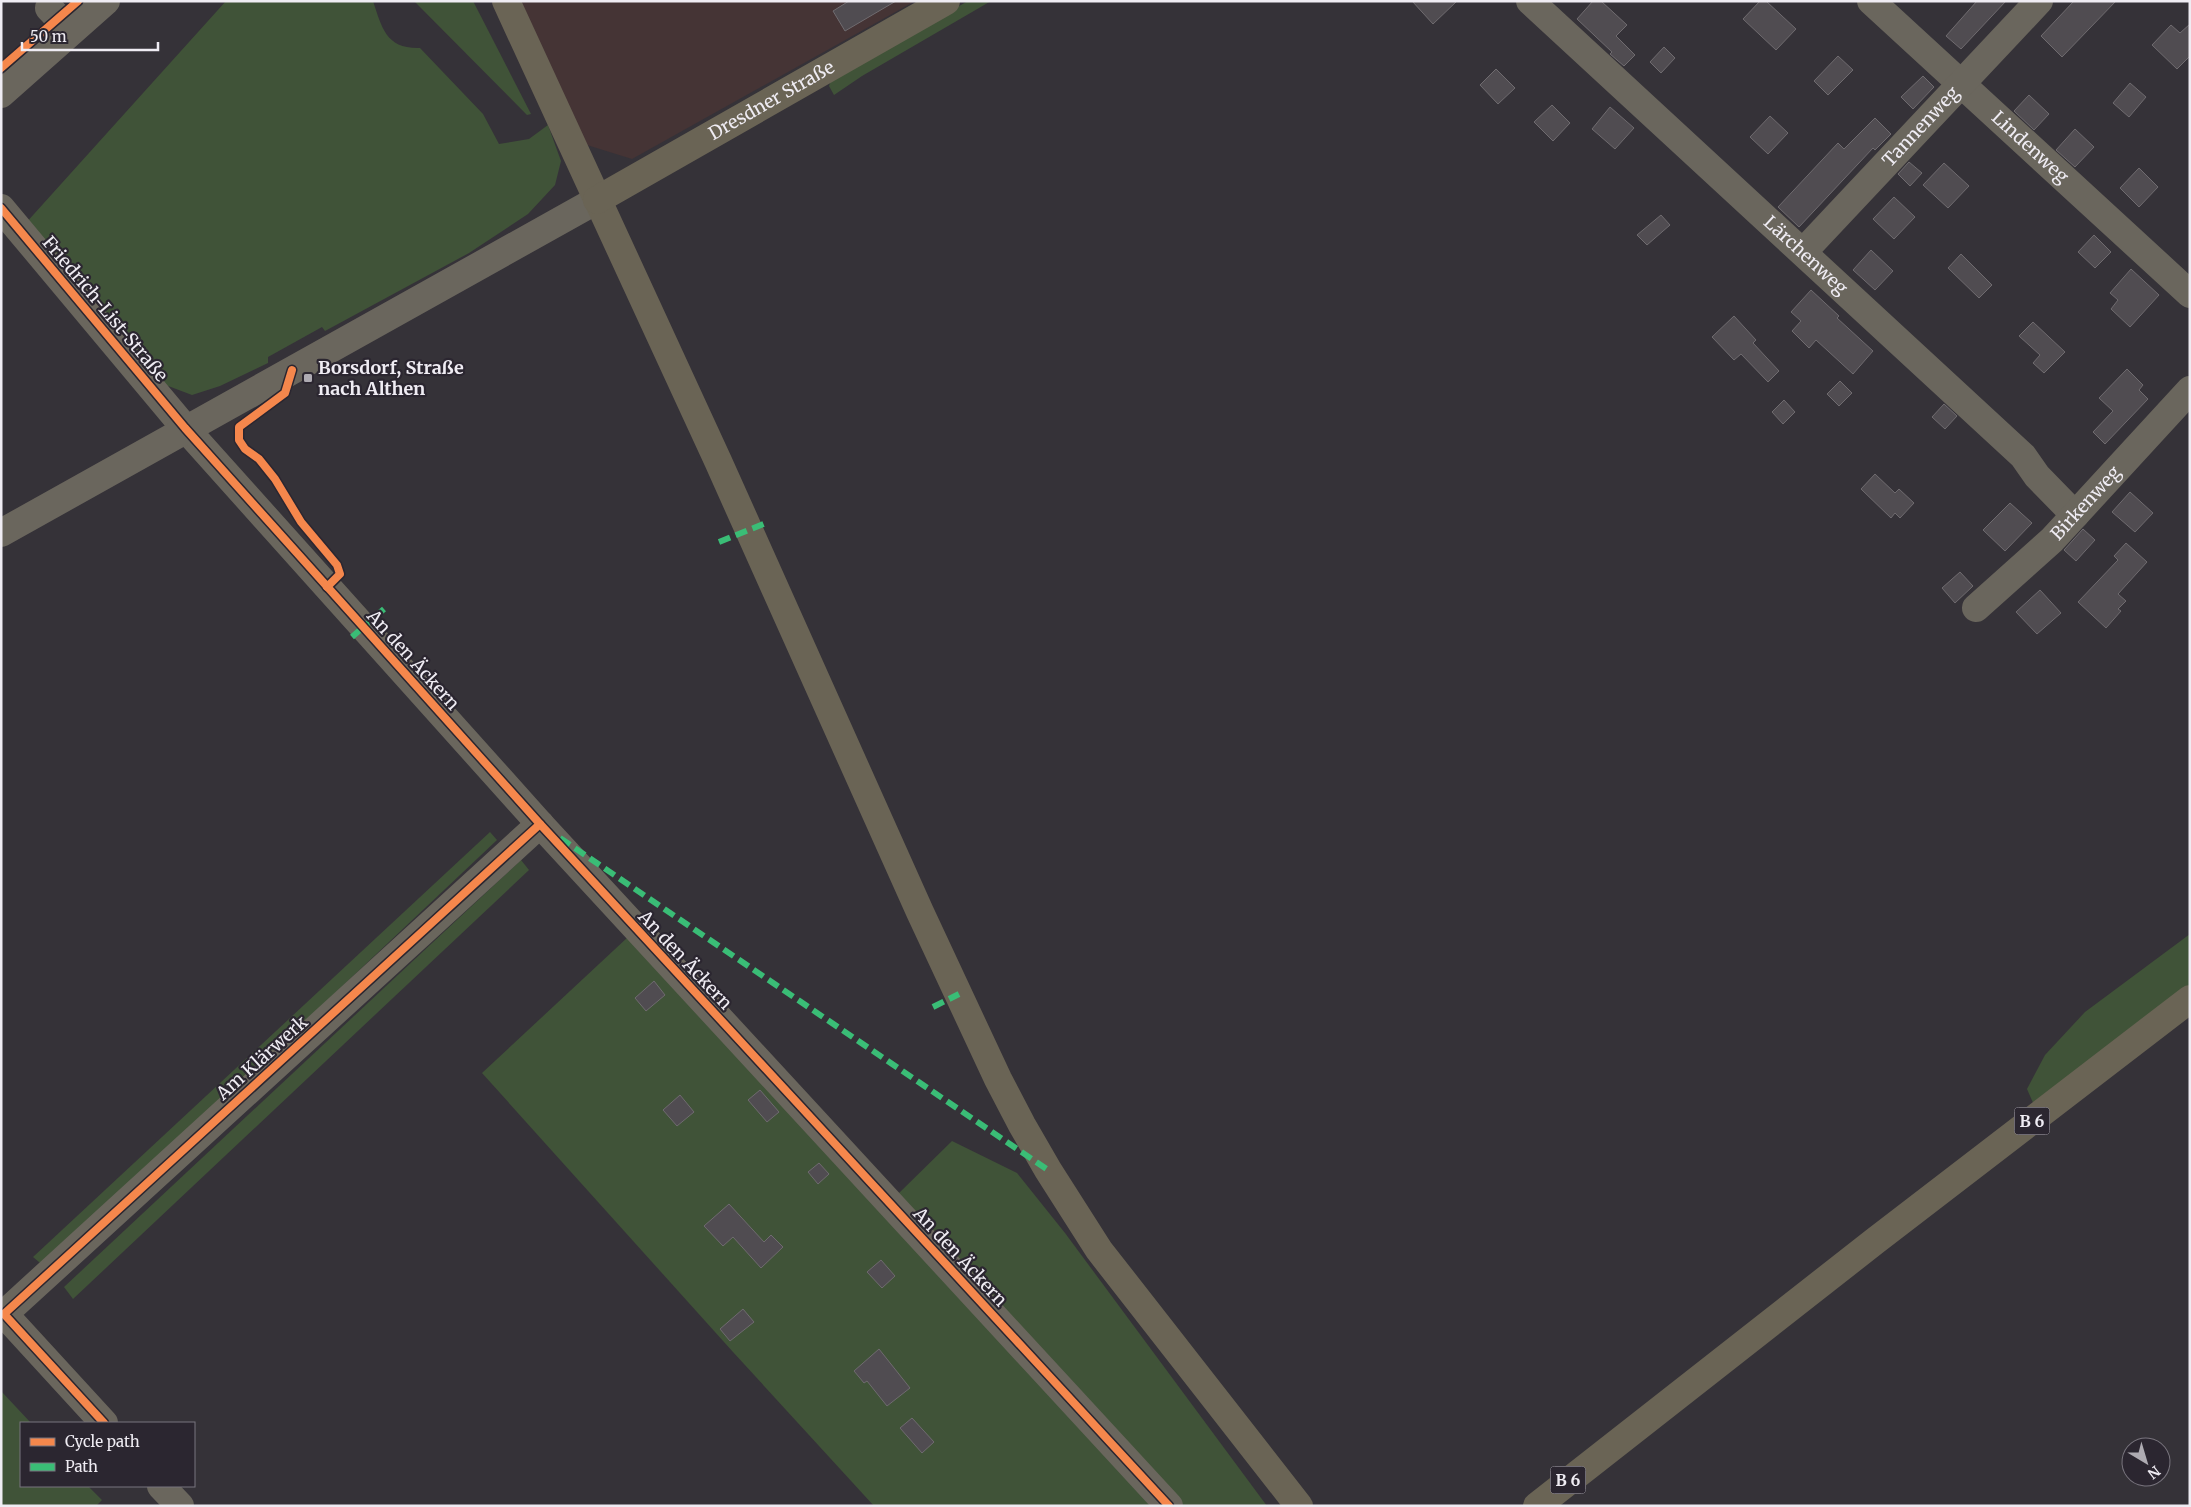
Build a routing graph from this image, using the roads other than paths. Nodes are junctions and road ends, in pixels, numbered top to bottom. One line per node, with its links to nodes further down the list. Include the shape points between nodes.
1 (106, 1): 8 (street)
2 (506, 1): 11 (main road)
3 (946, 1): 11 (main road, Dresdner Straße)
4 (1530, 1): 13 (street, Lärchenweg)
5 (1871, 1): 9 (street, Lindenweg)
6 (2039, 1): 9 (street, Tannenweg)
7 (50, 8): 8 (street)
8 (71, 31): 10 (street)
9 (1960, 84): 13 (street, Tannenweg); 14 (street, Lindenweg)
10 (1, 94)
11 (597, 200): 16 (street); 25 (main road, via 928,928 1022,1125 1099,1250)
12 (1, 208): 16 (street, Friedrich-List-Straße)
13 (1803, 252): 17 (street, Lärchenweg, via 2023,456 2037,476)
14 (2190, 294)
15 (2190, 390): 17 (street, Birkenweg)
16 (185, 428): 18 (street); 20 (street, An den Äckern)
17 (2075, 515): 19 (street, Birkenweg)
18 (1, 533)
19 (1976, 608)
20 (540, 824): 22 (street, Am Klärwerk); 27 (street, An den Äckern)
21 (2190, 1000): 28 (main road, B 6)
22 (3, 1313): 23 (street, Am Klärwerk)
23 (103, 1422)
24 (163, 1487): 26 (street)
25 (1298, 1502)
26 (180, 1506)
27 (1168, 1506)
28 (1537, 1506)

